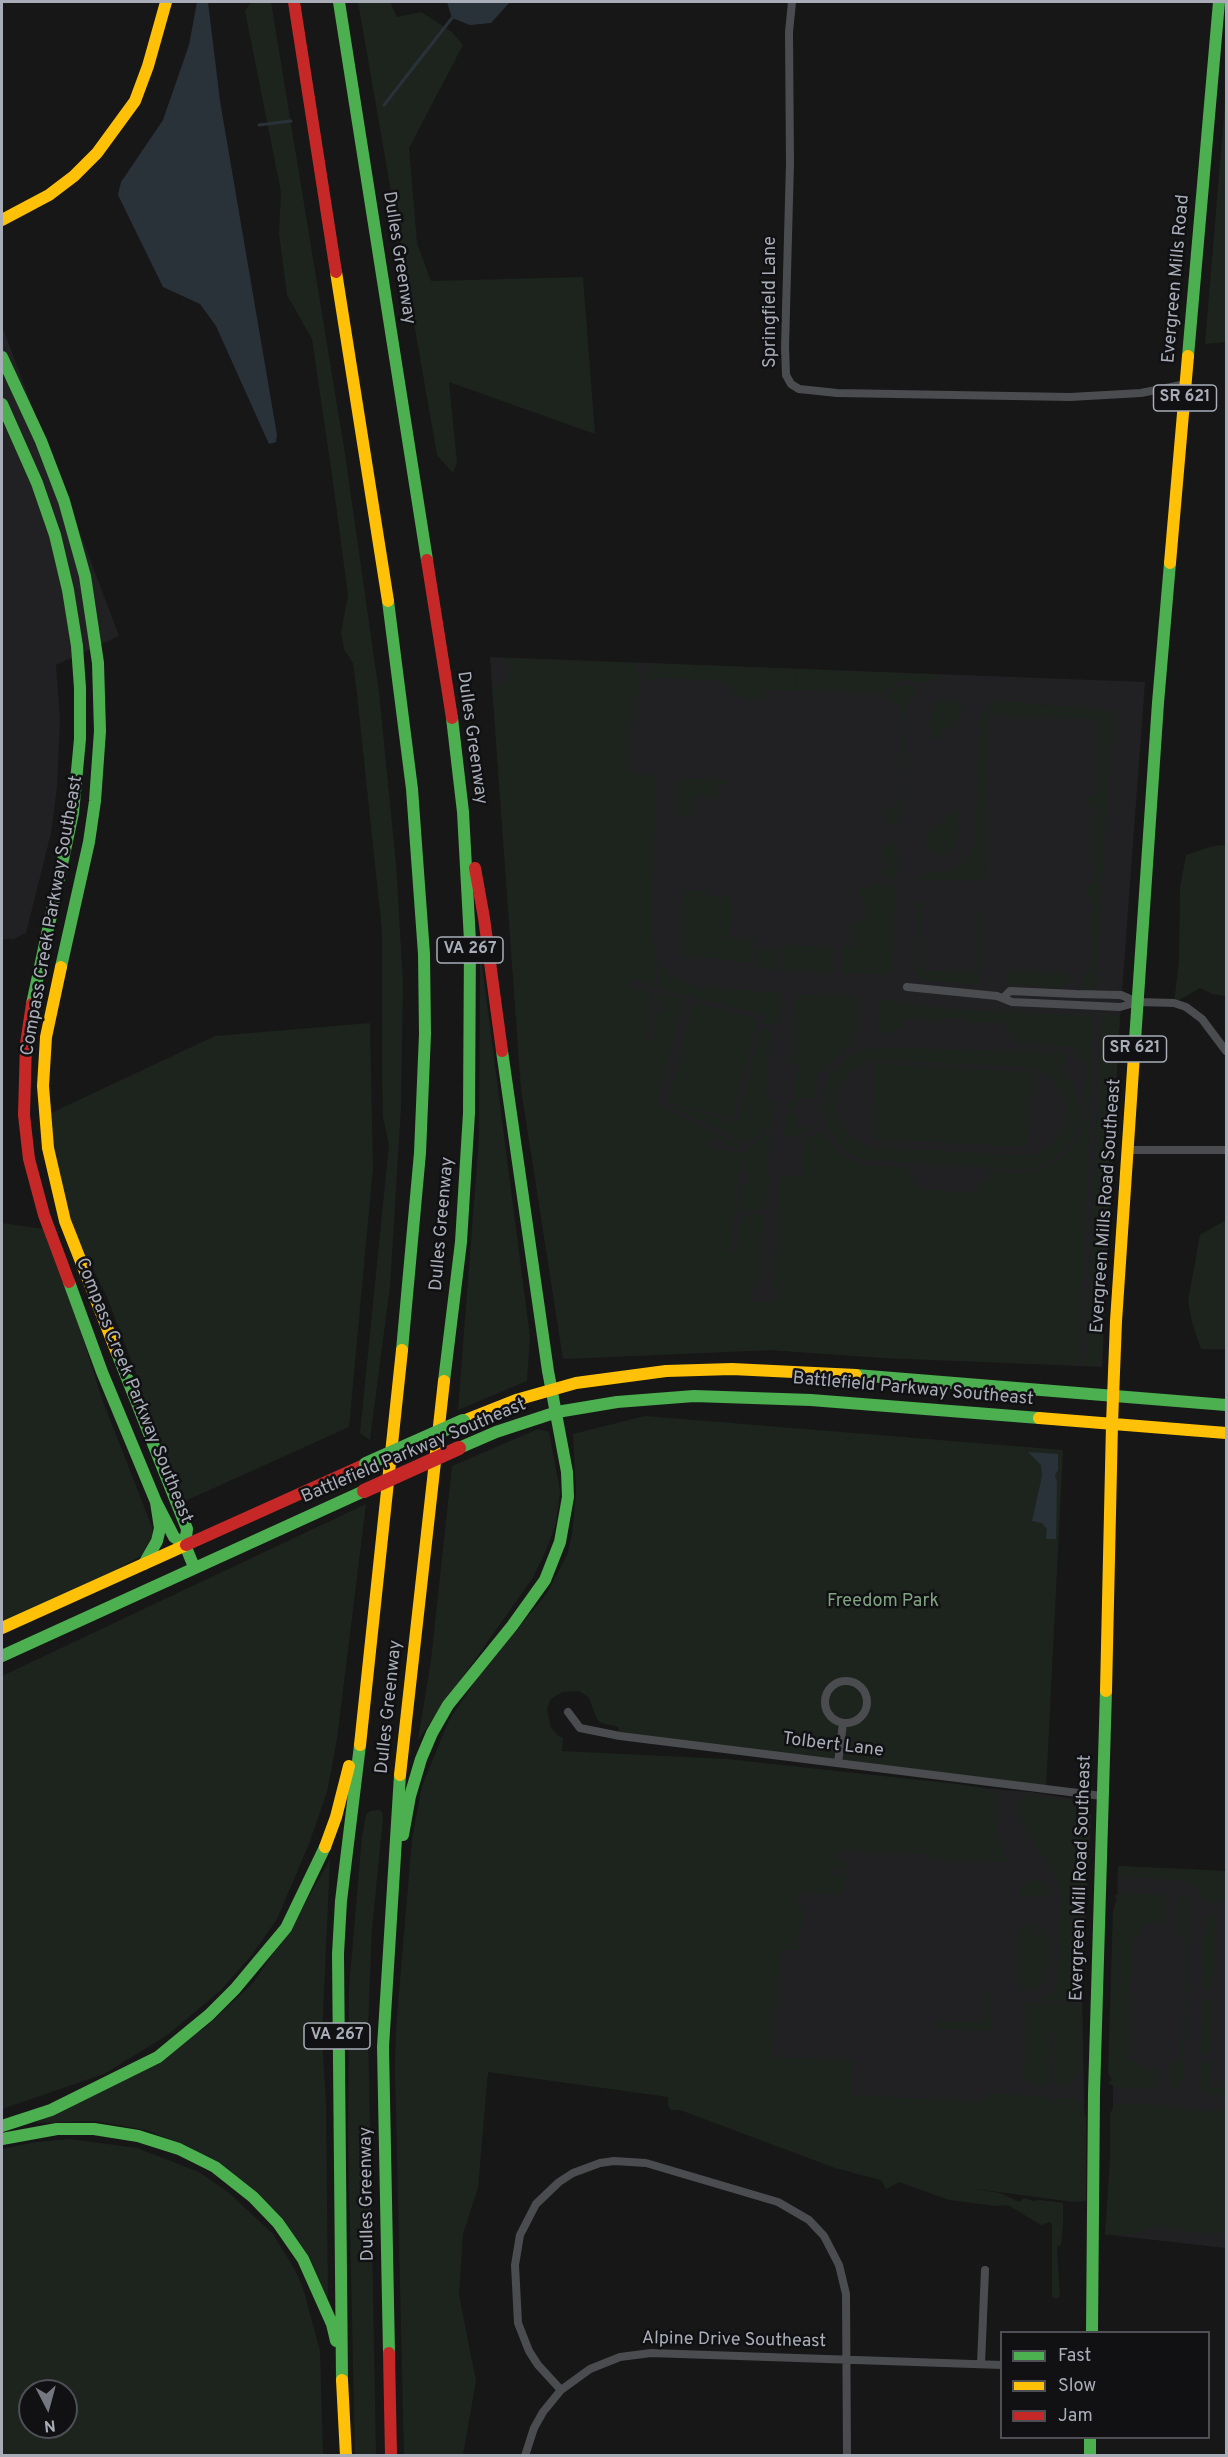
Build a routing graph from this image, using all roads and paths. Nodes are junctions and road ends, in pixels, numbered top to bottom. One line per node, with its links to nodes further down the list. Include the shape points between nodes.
1 (166, 2): 6 (main road, via 135,101 116,129 74,176 49,195)
2 (294, 2): 29 (main road, Dulles Greenway / VA 267, via 395,646 412,789 424,954 425,1034 414,1239)
3 (339, 2): 11 (main road, Dulles Greenway / VA 267)
4 (792, 2): 8 (street, Springfield Lane, via 785,347 786,375 791,384 799,389 837,393 1070,397 1141,393)
5 (1219, 2): 8 (main road, Evergreen Mills Road / SR 621)
6 (2, 220)
7 (2, 357): 24 (main road, Compass Creek Parkway Southeast, via 72,525 92,610 99,673 95,801 46,1037 43,1086 48,1148 65,1221 187,1529)
8 (1186, 384): 10 (main road, Evergreen Mills Road / SR 621)
9 (2, 404): 23 (main road, Compass Creek Parkway Southeast, via 55,535 68,590 80,688 81,739 74,813 26,1044 24,1115 29,1159 68,1282)
10 (1158, 704): 13 (main road, Evergreen Mills Road Southeast / SR 621)
11 (461, 794): 17 (main road, via 484,918 516,1161); 34 (main road, Dulles Greenway / VA 267, via 470,941 467,1156 461,1242 397,1801)
12 (907, 987): 13 (street, via 1004,997 1010,991 1121,995)
13 (1138, 1002): 14 (street, via 1186,1007 1202,1019); 15 (main road, Evergreen Mills Road Southeast / SR 621)
14 (1227, 1051)
15 (1129, 1150): 16 (street); 18 (main road, Evergreen Mills Road Southeast / SR 621)
16 (1227, 1150)
17 (552, 1389): 18 (main road, Battlefield Parkway Southeast, via 666,1371 732,1369 808,1371); 20 (main road); 24 (main road, Battlefield Parkway Southeast, bridge, via 463,1421)
18 (1113, 1396): 19 (main road, Battlefield Parkway Southeast); 21 (main road, Evergreen Mills Road Southeast / SR 621)
19 (1227, 1405)
20 (557, 1412): 21 (main road, Battlefield Parkway Southeast, via 598,1404 694,1396 782,1398); 26 (main road, Battlefield Parkway Southeast, bridge, via 496,1432); 34 (main road, via 568,1497 560,1542 545,1580 531,1601 448,1705 432,1733 410,1796)
21 (1112, 1424): 22 (main road, Battlefield Parkway Southeast); 33 (main road, Evergreen Mill Road Southeast / SR 621)
22 (1227, 1433)
23 (156, 1502): 24 (main road, Compass Creek Parkway Southeast, via 174,1538); 25 (main road, via 160,1528)
24 (185, 1545): 25 (main road, Battlefield Parkway Southeast); 26 (main road, Compass Creek Parkway Southeast)
25 (143, 1565): 27 (main road, Battlefield Parkway Southeast)
26 (194, 1567): 28 (main road, Battlefield Parkway Southeast)
27 (2, 1628)
28 (2, 1656)
29 (365, 1705): 35 (main road, via 336,1817 321,1858 286,1928 266,1956 209,2015 158,2057 51,2110); 42 (main road, Dulles Greenway / VA 267, via 338,1954)
30 (568, 1712): 32 (street, Tolbert Lane, via 580,1728 620,1736)
31 (843, 1723): 31 (street, via 855,1721 867,1708 864,1690 850,1681 833,1685 826,1694 825,1703 832,1718); 32 (street)
32 (838, 1763): 33 (street, Tolbert Lane)
33 (1102, 1796): 38 (main road, Evergreen Mill Road Southeast / SR 621)
34 (391, 1903): 46 (main road, Dulles Greenway / VA 267, via 383,2046)
35 (2, 2126)
36 (2, 2139): 42 (main road, via 57,2129 94,2129 138,2136 179,2149 215,2167 278,2223 303,2259 332,2324)
37 (984, 2270): 40 (street)
38 (1092, 2331)
39 (847, 2360): 40 (street, Alpine Drive Southeast); 43 (street, Alpine Drive Southeast, via 635,2354 590,2369); 43 (street, via 844,2280 833,2251 809,2220 778,2202 646,2163 614,2161 573,2173 547,2191 526,2220 516,2250 516,2308 523,2337 538,2365); 48 (street, Alpine Drive Southeast)
40 (981, 2364): 41 (street, Alpine Drive Southeast)
41 (1000, 2365)
42 (342, 2369): 45 (main road, Dulles Greenway / VA 267)
43 (561, 2390): 47 (street, Alpine Drive Southeast, via 534,2428)
44 (1090, 2439): 49 (main road)
45 (346, 2456)
46 (391, 2456)
47 (525, 2456)
48 (847, 2456)
49 (1090, 2456)

